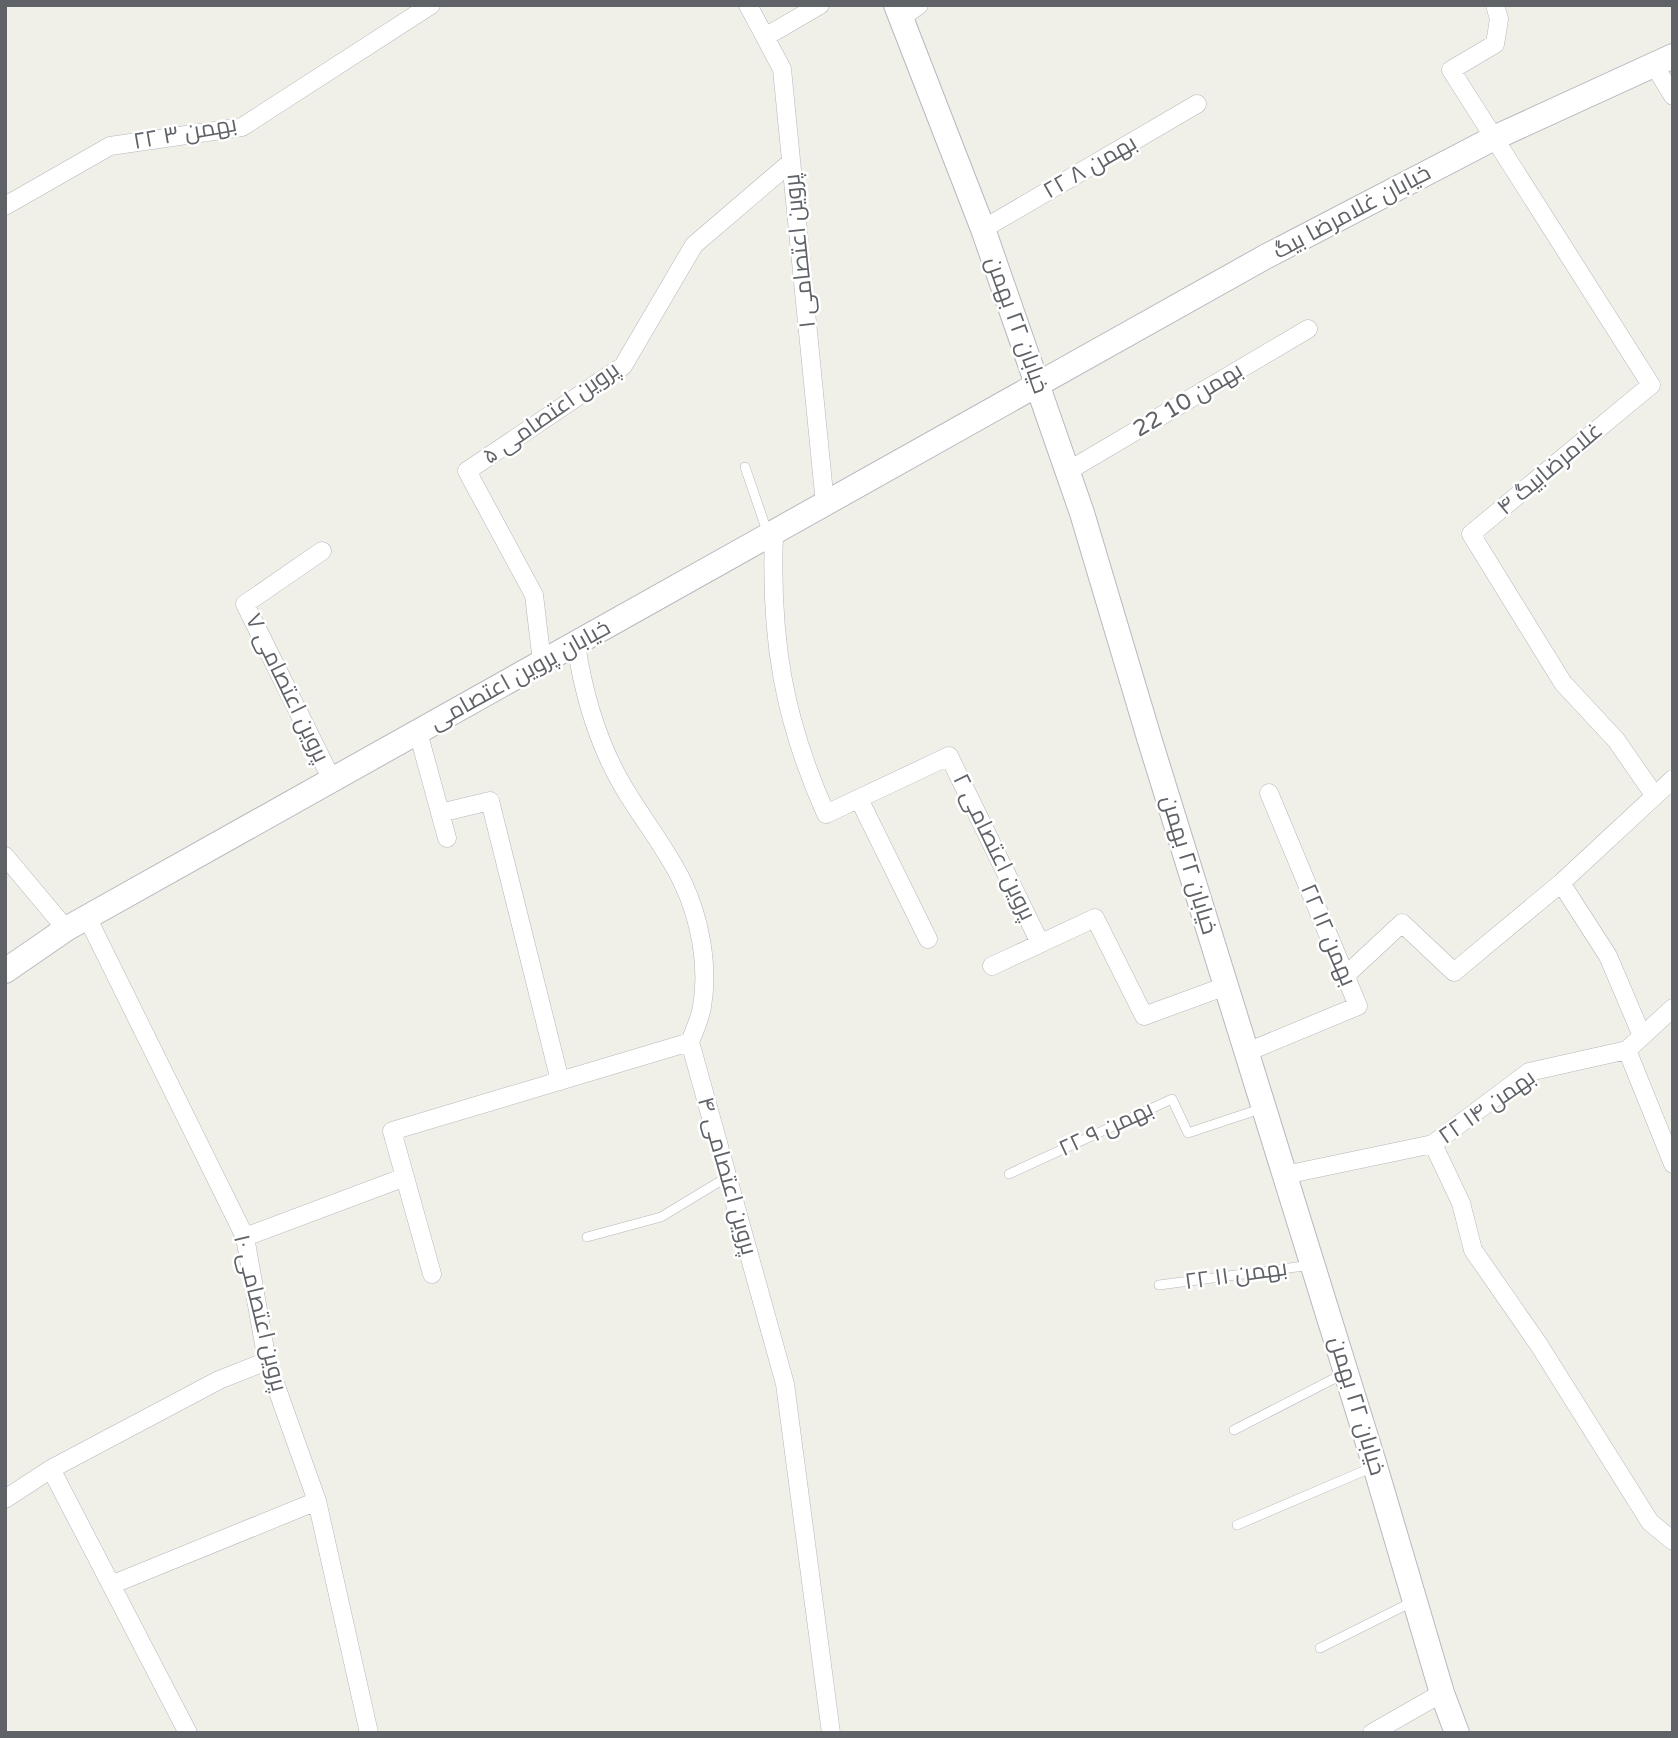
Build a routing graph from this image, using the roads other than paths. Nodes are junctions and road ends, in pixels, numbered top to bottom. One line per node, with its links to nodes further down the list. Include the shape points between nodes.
1 (431, 5): 12 (street, ۲۲ بهمن ۳, via 242,127 110,146)
2 (748, 5): 6 (street, پروین اعتصامی ۱)
3 (820, 5): 6 (street)
4 (1495, 5): 10 (street, via 1499,19 1495,44 1451,70)
5 (905, 10): 13 (street, خیابان ۲۲ بهمن)
6 (765, 37): 11 (street, پروین اعتصامی ۱, via 782,69)
7 (1663, 60): 8 (street); 10 (street, خیابان غلامرضا بیگ)
8 (1673, 96)
9 (1197, 104): 13 (street, ۲۲ بهمن ۸)
10 (1494, 138): 15 (street, خیابان غلامرضا بیگ, via 1265,257); 27 (street, غلامرضابیگ ۴, via 1651,385 1471,534 1563,684 1616,740)
11 (791, 162): 18 (street, پروین اعتصامی ۱); 22 (street, پروین اعتصامی ۵, via 694,245 623,366 467,471 534,595)
12 (5, 206)
13 (983, 229): 15 (street, خیابان ۲۲ بهمن)
14 (1308, 329): 17 (street, 22 بهمن 10)
15 (1039, 384): 17 (street, خیابان ۲۲ بهمن); 18 (street, خیابان پروین اعتصامی)
16 (745, 467): 19 (lane)
17 (1068, 471): 39 (street, خیابان ۲۲ بهمن)
18 (825, 504): 19 (street, خیابان پروین اعتصامی)
19 (771, 534): 21 (street, خیابان پروین اعتصامی); 28 (street, پروین اعتصامی ۲, via 775,632 794,730 826,814)
20 (322, 551): 25 (street, پروین اعتصامی ۷, via 245,604)
21 (576, 643): 22 (street, خیابان پروین اعتصامی); 42 (street, via 597,731 620,781 682,882 697,922 704,964 702,1007)
22 (542, 662): 23 (street, خیابان پروین اعتصامی)
23 (418, 732): 25 (street, خیابان پروین اعتصامی); 29 (street)
24 (1673, 779): 27 (street)
25 (332, 780): 33 (street, خیابان پروین اعتصامی)
26 (1269, 793): 38 (street, ۲۲ بهمن ۱۲)
27 (1655, 796): 32 (street)
28 (859, 799): 34 (street); 35 (street, پروین اعتصامی ۲, via 949,756)
29 (440, 813): 30 (street); 45 (street, via 490,801)
30 (447, 838)
31 (5, 856): 33 (street, پروین اعتصامی ۱۰)
32 (1561, 883): 38 (street, via 1454,972 1402,923); 41 (street, via 1608,956)
33 (76, 923): 37 (street, خیابان پروین اعتصامی); 53 (street, پروین اعتصامی ۱۰)
34 (928, 939)
35 (1040, 943): 36 (street); 39 (street, via 1095,918 1144,1016)
36 (992, 966)
37 (5, 971)
38 (1345, 976): 44 (street, ۲۲ بهمن ۱۲, via 1358,1006)
39 (1226, 986): 44 (street, خیابان ۲۲ بهمن)
40 (1673, 1007): 41 (street)
41 (1642, 1036): 43 (street)
42 (690, 1042): 45 (street); 52 (street, پروین اعتصامی ۴)
43 (1627, 1050): 47 (street, ۲۲ بهمن ۱۴, via 1529,1072); 48 (street)
44 (1247, 1052): 46 (street, خیابان ۲۲ بهمن)
45 (560, 1081): 51 (street, via 392,1130)
46 (1264, 1107): 49 (lane, ۲۲ بهمن ۹, via 1188,1133 1172,1099); 50 (street, خیابان ۲۲ بهمن)
47 (1433, 1144): 50 (street, ۲۲ بهمن ۱۴); 66 (street, via 1461,1203 1473,1250 1539,1345 1650,1522)
48 (1673, 1164)
49 (1009, 1174)
50 (1285, 1175): 55 (street, خیابان ۲۲ بهمن)
51 (405, 1177): 53 (street); 56 (street)
52 (727, 1177): 54 (lane, via 661,1217); 73 (street, پروین اعتصامی ۴, via 785,1384)
53 (245, 1237): 58 (street, پروین اعتصامی ۱۰)
54 (587, 1237)
55 (1313, 1265): 57 (lane, ۲۲ بهمن ۱۱); 59 (street, خیابان ۲۲ بهمن)
56 (432, 1274)
57 (1159, 1285)
58 (267, 1361): 62 (street, via 219,1380); 64 (street, پروین اعتصامی ۱۰)
59 (1346, 1373): 60 (lane); 61 (street, خیابان ۲۲ بهمن)
60 (1234, 1430)
61 (1375, 1466): 65 (lane); 68 (street, خیابان ۲۲ بهمن)
62 (51, 1469): 63 (street); 67 (street)
63 (5, 1499)
64 (317, 1501): 67 (street); 72 (street, پروین اعتصامی ۱۰)
65 (1237, 1525)
66 (1673, 1541)
67 (111, 1585): 71 (street)
68 (1415, 1601): 69 (lane); 70 (street, خیابان ۲۲ بهمن)
69 (1320, 1648)
70 (1442, 1693): 74 (street); 75 (street, خیابان ۲۲ بهمن)
71 (188, 1733)
72 (369, 1733)
73 (831, 1733)
74 (1372, 1733)
75 (1457, 1733)

